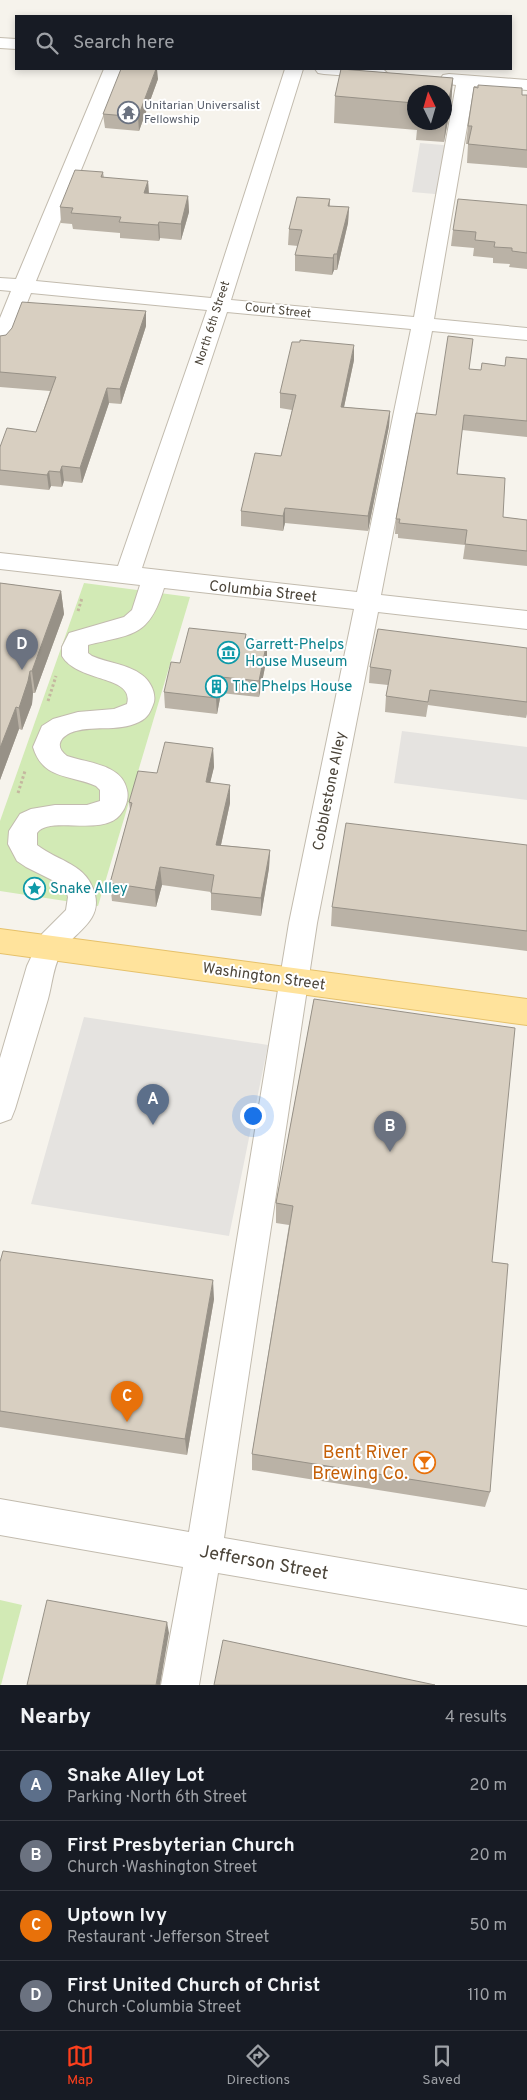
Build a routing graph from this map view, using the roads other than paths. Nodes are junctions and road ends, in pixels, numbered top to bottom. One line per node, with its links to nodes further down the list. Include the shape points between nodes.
1 (0, 43): 2 (street)
2 (15, 44)
3 (114, 70): 11 (street)
4 (294, 70): 12 (street, North 6th Street)
5 (337, 70): 6 (street)
6 (400, 75)
7 (428, 77): 8 (street)
8 (466, 80): 9 (street); 13 (street, Cobblestone Alley)
9 (527, 85)
10 (0, 284): 11 (street, Court Street)
11 (24, 286): 12 (street, Court Street); 15 (street)
12 (219, 304): 13 (street, Court Street); 17 (street, North 6th Street)
13 (422, 324): 14 (street, Court Street); 19 (street, Cobblestone Alley)
14 (527, 334)
15 (0, 343)
16 (0, 561): 17 (street, Columbia Street)
17 (126, 576): 18 (street, Columbia Street)
18 (154, 578): 19 (street, Columbia Street); 22 (street, via 138,618 125,627 78,639 75,647 75,656 84,664 134,682 141,690 143,700 140,708 129,716 115,719 65,723 53,730 48,738 48,756 56,763 107,779 113,787 115,800 109,808 96,815 43,816 30,821 24,829 25,850 32,858 72,875 82,898 80,911 72,924)
19 (368, 602): 20 (street, Columbia Street); 23 (street, Cobblestone Alley)
20 (527, 620)
21 (0, 941): 22 (main road, Washington Street)
22 (48, 948): 23 (main road, Washington Street); 25 (street)
23 (293, 980): 24 (main road, Washington Street); 27 (street, Cobblestone Alley)
24 (527, 1012)
25 (0, 1108)
26 (0, 1517): 27 (street, Jefferson Street)
27 (204, 1551): 28 (street, Jefferson Street); 29 (street, Cobblestone Alley)
28 (527, 1608)
29 (180, 1685)

